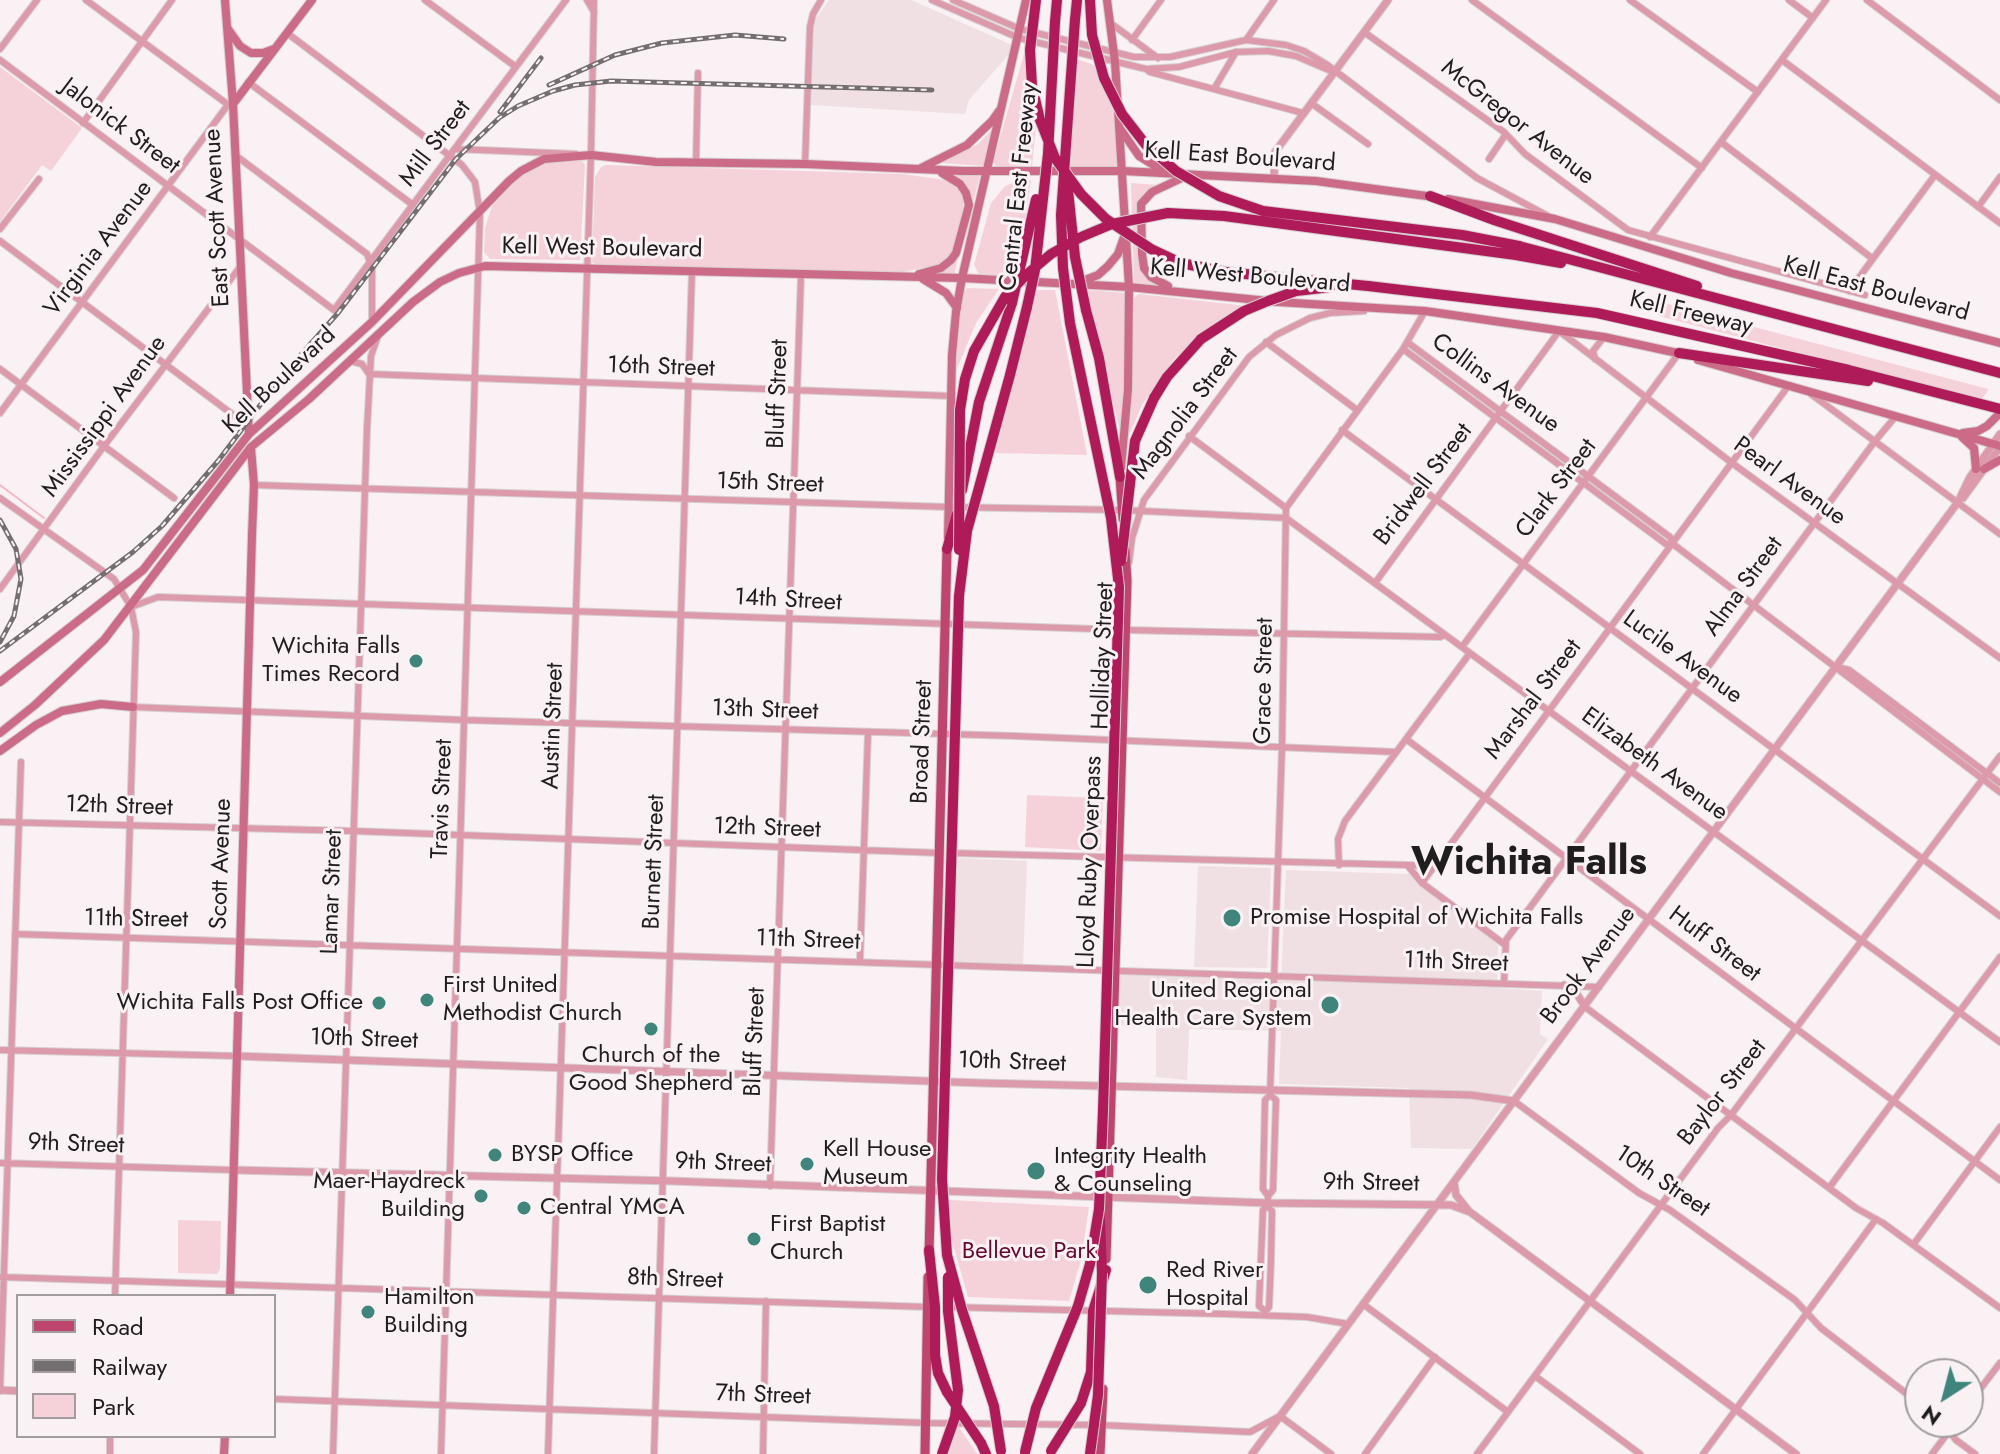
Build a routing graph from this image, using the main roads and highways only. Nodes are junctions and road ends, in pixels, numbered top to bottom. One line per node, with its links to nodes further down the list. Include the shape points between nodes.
1 (225, 0): 9 (main road, East Scott Avenue)
2 (312, 0): 10 (main road)
3 (1026, 0): 11 (main road)
4 (1036, 0): 32 (highway, bridge, via 1030,50 1040,120 1055,158 1106,219 1181,263)
5 (1057, 0): 13 (highway, Central East Freeway, bridge)
6 (1078, 0): 15 (highway, Central East Freeway, bridge)
7 (1090, 0): 25 (highway, bridge, via 1092,35 1104,78 1122,114 1176,171 1219,196 1263,211 1462,235)
8 (1107, 0): 14 (main road, Holliday Street)
9 (227, 26): 10 (main road, via 244,50 257,55); 12 (main road, East Scott Avenue)
10 (275, 49): 12 (main road)
11 (1003, 103): 16 (main road, via 967,145); 19 (main road)
12 (230, 105): 42 (main road, East Scott Avenue)
13 (1049, 118): 48 (highway, bridge, via 1012,303 979,402); 51 (highway, Central East Freeway, bridge, via 1035,270 967,531)
14 (1120, 129): 18 (main road, Holliday Street); 20 (main road, via 1139,156)
15 (1066, 139): 27 (highway, Central East Freeway, bridge); 47 (highway, bridge, via 1072,229)
16 (917, 169): 17 (main road, Kell East Boulevard); 23 (main road, Kell East Boulevard, via 656,162 591,155 544,159 509,181)
17 (936, 170): 19 (main road, Kell East Boulevard); 28 (main road, via 960,184 969,205 951,260)
18 (1123, 171): 19 (main road, Kell East Boulevard); 20 (main road, Kell East Boulevard); 24 (main road, Holliday Street)
19 (988, 172): 30 (main road)
20 (1169, 174): 21 (main road, Kell East Boulevard)
21 (1188, 175): 22 (main road, Kell East Boulevard, via 1316,181); 34 (main road, via 1152,192 1141,204 1144,268 1160,283)
22 (1430, 196): 36 (highway); 37 (main road, Kell East Boulevard, via 1555,219 1731,273)
23 (480, 213): 42 (main road, Kell Boulevard, via 372,322)
24 (1126, 225): 31 (main road, via 1122,245 1108,266); 33 (main road, Holliday Street)
25 (1518, 250): 36 (highway, Kell Freeway); 51 (highway, bridge, via 1168,213 1112,224 1051,254 1005,297 974,351 965,379 960,410)
26 (480, 268): 28 (main road, Kell West Boulevard); 45 (main road, Kell Boulevard, via 429,290)
27 (1063, 268): 50 (highway, Lloyd Ruby Overpass, bridge)
28 (907, 278): 29 (main road, Kell West Boulevard)
29 (919, 278): 30 (main road, Kell West Boulevard); 35 (main road, via 936,284)
30 (962, 278): 31 (main road, Kell West Boulevard); 35 (main road)
31 (1076, 283): 33 (main road, Kell West Boulevard)
32 (1368, 286): 40 (highway, Kell Freeway, via 1597,313); 50 (highway, bridge, via 1296,291 1244,311 1201,339 1167,377 1135,441)
33 (1129, 287): 34 (main road, Kell West Boulevard); 47 (main road, Holliday Street)
34 (1182, 291): 38 (main road, Kell West Boulevard, via 1425,311)
35 (957, 308): 48 (main road, via 951,396)
36 (1790, 316): 39 (highway, Kell Freeway)
37 (1999, 343)
38 (1679, 353): 40 (highway); 43 (main road, Kell West Boulevard)
39 (1999, 372)
40 (1925, 390): 41 (highway, Kell Freeway)
41 (2000, 411): 43 (main road, via 1978,431)
42 (249, 434): 45 (main road, Scott Avenue); 52 (main road, Kell Boulevard, via 143,570)
43 (1958, 434): 44 (main road, Kell West Boulevard); 46 (main road, via 1974,448 1980,469)
44 (1998, 445)
45 (251, 447): 54 (main road, Kell Boulevard, via 131,607 79,666); 60 (main road, Scott Avenue)
46 (2000, 460)
47 (1120, 477): 50 (main road, Holliday Street)
48 (954, 507): 49 (highway)
49 (947, 549): 57 (main road, Broad Street)
50 (1123, 584): 56 (highway, Lloyd Ruby Overpass, bridge); 59 (main road, Holliday Street)
51 (959, 596): 58 (highway, bridge, via 942,1179)
52 (0, 682)
53 (133, 707): 55 (main road, via 62,711)
54 (0, 733)
55 (0, 751)
56 (1099, 1209): 64 (highway, Lloyd Ruby Overpass, bridge, via 1085,1287 1036,1408); 68 (highway, bridge, via 1101,1337)
57 (929, 1250): 61 (highway)
58 (947, 1255): 63 (highway, bridge, via 994,1406); 66 (highway, bridge, via 958,1390)
59 (1106, 1270): 62 (highway, bridge, via 1093,1311 1091,1372 1081,1403); 69 (main road, Holliday Street)
60 (230, 1294)
61 (931, 1307): 65 (main road); 67 (highway, bridge, via 938,1373)
62 (1050, 1452)
63 (1001, 1453)
64 (1024, 1453)
65 (925, 1454)
66 (942, 1454)
67 (986, 1454)
68 (1090, 1454)
69 (1100, 1454)

